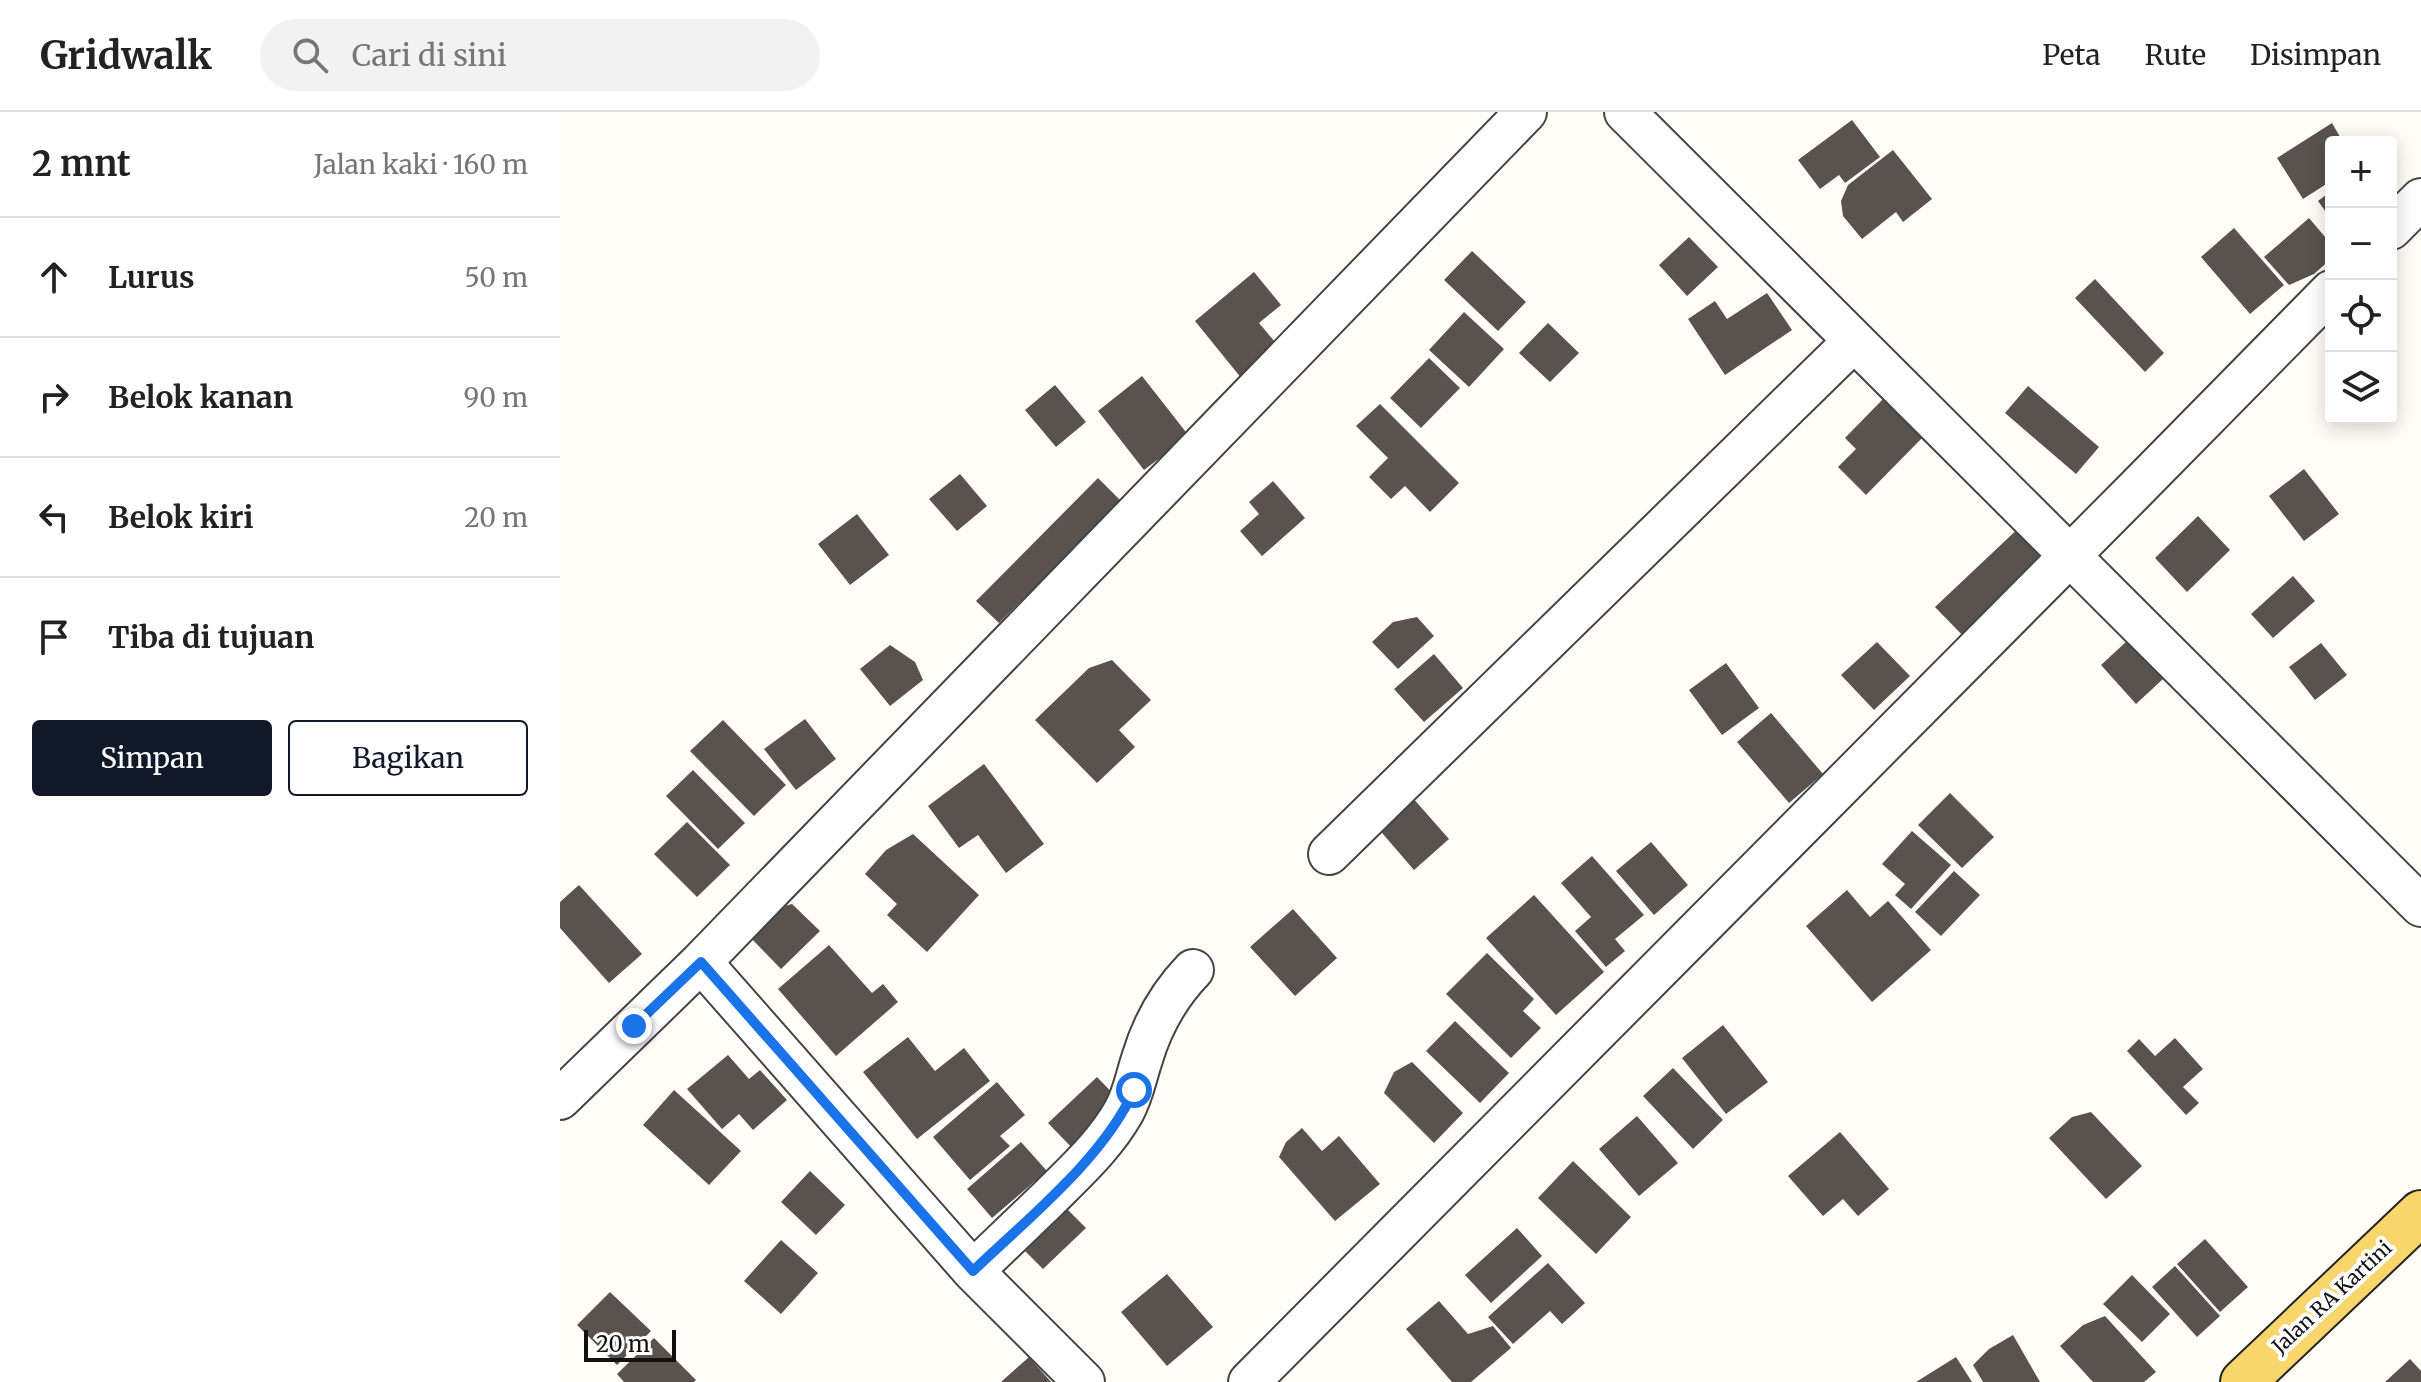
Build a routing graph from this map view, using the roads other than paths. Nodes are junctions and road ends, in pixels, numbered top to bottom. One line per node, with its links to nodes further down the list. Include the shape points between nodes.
1 (1526, 112): 10 (street)
2 (1625, 112): 6 (street)
3 (2421, 199): 4 (street)
4 (2397, 223)
5 (2325, 297): 7 (street)
6 (1854, 341): 7 (street); 8 (street)
7 (2069, 555): 9 (street); 16 (street)
8 (1329, 854)
9 (2421, 906)
10 (701, 962): 12 (street); 14 (street)
11 (1193, 970): 14 (street, via 1156,1021 1134,1090 1108,1136)
12 (560, 1099)
13 (2421, 1213): 17 (main road, Jalan RA Kartini)
14 (973, 1271): 15 (street)
15 (1084, 1382)
16 (1249, 1382)
17 (2243, 1382)

